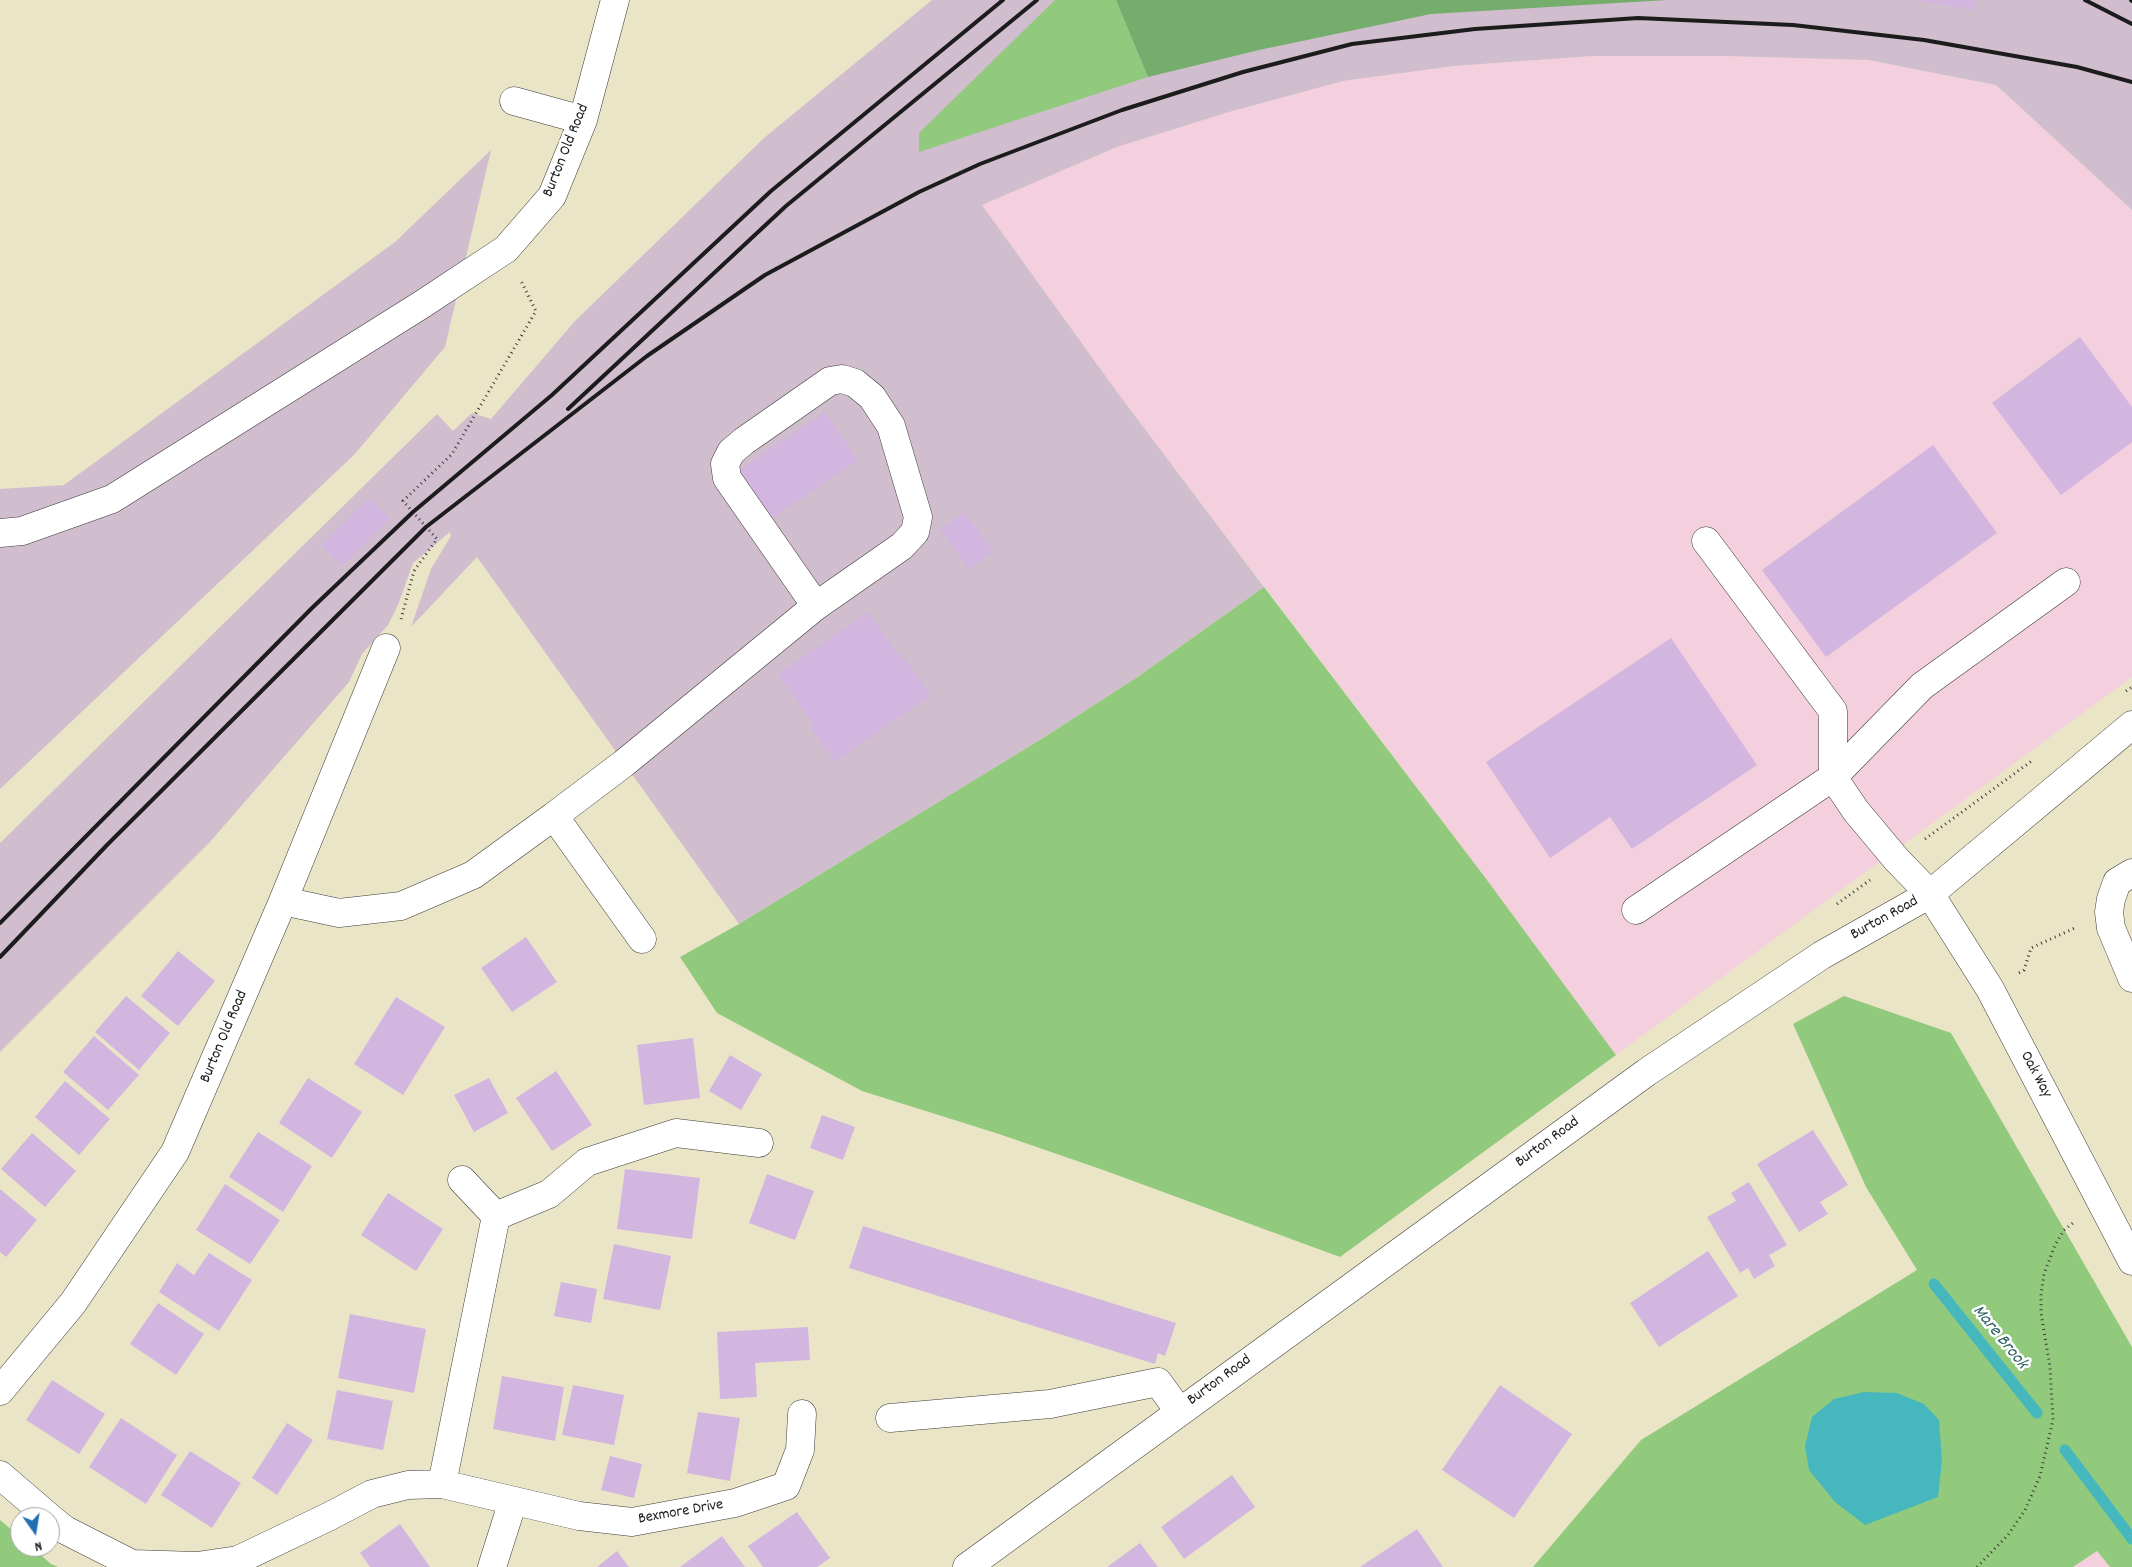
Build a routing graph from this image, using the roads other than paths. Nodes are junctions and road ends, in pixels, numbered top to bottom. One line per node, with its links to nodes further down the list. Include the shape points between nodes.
1 (615, 0): 3 (main road, Burton Old Road)
2 (514, 101): 3 (main road)
3 (583, 120): 4 (main road, Burton Old Road, via 552,196 506,249 112,499 22,530)
4 (0, 533)
5 (1706, 540): 10 (main road, via 1832,711)
6 (2066, 582): 10 (main road, via 1922,686)
7 (816, 606): 7 (main road, via 727,478 725,464 731,452 744,441 830,381 842,379 856,383 872,398 891,426 918,517 915,532 902,546); 11 (main road, via 623,764)
8 (386, 648): 14 (main road, Burton Old Road)
9 (2132, 725): 13 (main road, Burton Road)
10 (1833, 777): 13 (main road, Oak Way, via 1856,811); 15 (main road)
11 (554, 816): 14 (main road, via 473,875 401,906 339,913); 16 (main road)
12 (2132, 873): 17 (main road, via 2117,882 2109,912 2111,928)
13 (1930, 894): 21 (main road, Oak Way, via 1990,989); 23 (main road, Burton Road, via 1822,955 1647,1072)
14 (284, 901): 22 (main road, Burton Old Road, via 175,1152 73,1303)
15 (1636, 910)
16 (642, 939)
17 (2132, 978)
18 (759, 1144): 20 (main road, via 676,1133 587,1162 550,1194)
19 (462, 1180): 20 (main road)
20 (496, 1216): 27 (main road)
21 (2132, 1261)
22 (0, 1391)
23 (1179, 1411): 25 (main road, via 1158,1382 1050,1404); 33 (main road, Burton Road)
24 (802, 1414): 28 (main road, Bexmore Drive, via 800,1450 786,1486 735,1503 632,1522 579,1516)
25 (890, 1418)
26 (0, 1475): 29 (main road, Bexmore Drive)
27 (442, 1484): 28 (main road, Bexmore Drive); 31 (main road, Bexmore Drive, via 408,1484 372,1494 238,1560 197,1566)
28 (513, 1501): 32 (main road)
29 (38, 1507)
30 (60, 1526): 31 (main road, Bexmore Drive)
31 (132, 1566)
32 (492, 1567)
33 (967, 1567)

